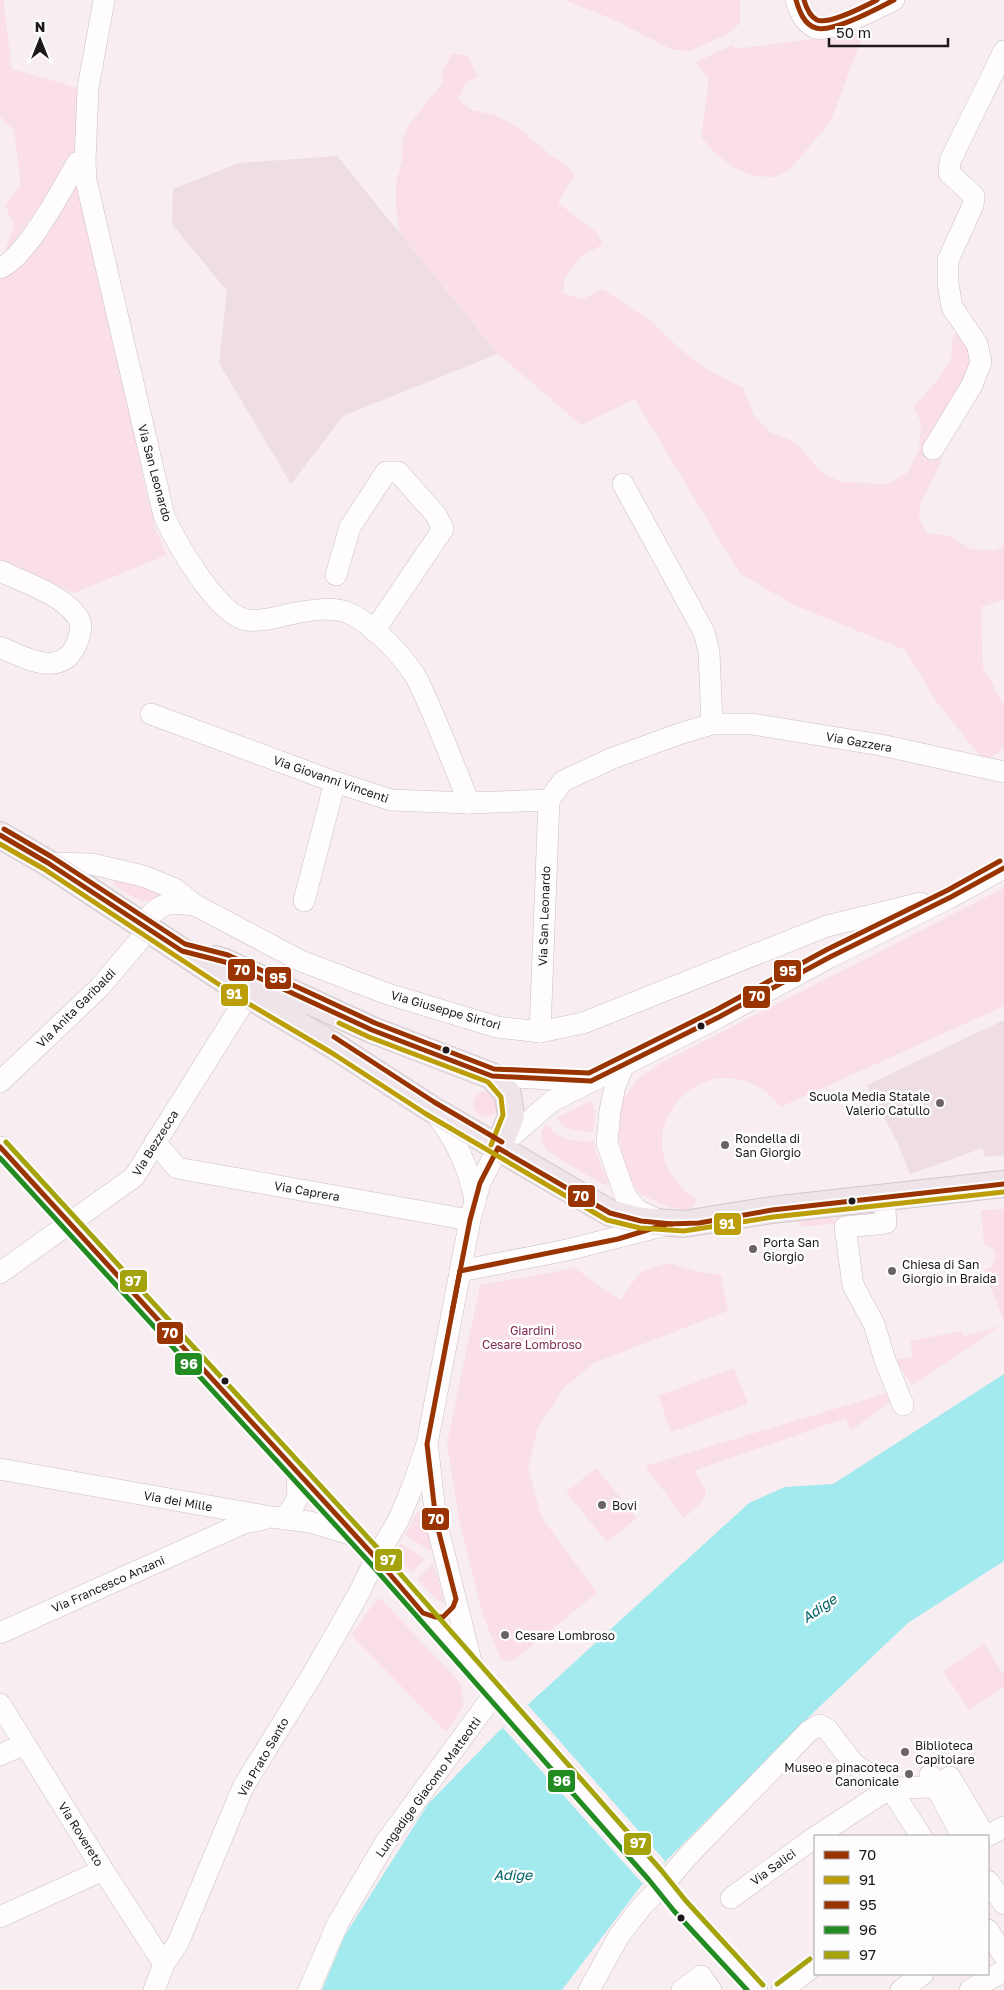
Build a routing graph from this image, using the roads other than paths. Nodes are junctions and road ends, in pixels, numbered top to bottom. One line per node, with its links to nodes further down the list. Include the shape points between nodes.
1 (104, 0): 5 (street, Via San Leonardo, via 88,88)
2 (796, 0): 3 (street, via 801,16 816,28 825,28 845,23)
3 (894, 0)
4 (1004, 51): 7 (street, via 950,161 949,174 974,196 948,260 948,284 952,307 977,344 982,362 972,385)
5 (85, 162): 6 (street, via 77,164 36,233 8,265); 11 (street, Via San Leonardo, via 92,208 152,468 164,516 177,544 205,586 234,615 246,620 260,620 326,609 350,614)
6 (0, 268)
7 (933, 448)
8 (623, 484): 14 (street, via 704,632 709,652)
9 (0, 571): 12 (street, via 66,605 82,627 73,649 61,663 48,664 27,659)
10 (336, 576): 11 (street, via 350,527 386,472 398,472 436,515 443,529)
11 (374, 631): 18 (street, Via San Leonardo, via 415,674)
12 (0, 647)
13 (151, 714): 16 (street, Via Giovanni Vincenti)
14 (712, 724): 15 (street, Via Gazzera, via 752,724 881,745); 17 (street, Via Gazzera, via 586,770 563,781)
15 (1004, 772)
16 (334, 782): 18 (street, Via Giovanni Vincenti, via 391,800); 23 (street)
17 (549, 800): 18 (street, Via Giovanni Vincenti); 32 (street, Via San Leonardo)
18 (469, 803)
19 (0, 835): 20 (main road)
20 (48, 863): 24 (street, Via Giuseppe Sirtori, via 92,864 143,876 175,889); 25 (main road)
21 (1004, 868): 22 (street)
22 (951, 897): 26 (street, Via Giuseppe Sirtori, via 883,911); 28 (street)
23 (304, 901)
24 (195, 904): 25 (street, Via Giuseppe Sirtori, via 163,904 156,908); 32 (street, Via Giuseppe Sirtori, via 301,961 362,984 497,1027)
25 (145, 928): 27 (main road); 38 (street, Via Anita Garibaldi, via 100,987)
26 (790, 940): 28 (street, Via Giuseppe Sirtori, via 812,942); 32 (street, Via Giuseppe Sirtori, via 583,1023)
27 (182, 951): 29 (main road); 30 (main road, via 226,962)
28 (830, 957): 35 (street)
29 (248, 995): 33 (main road); 40 (street, Via Bezzecca)
30 (332, 1012): 31 (main road); 33 (main road, via 334,1027)
31 (372, 1030): 34 (main road, via 364,1034 358,1044); 36 (main road)
32 (540, 1032)
33 (316, 1035): 34 (main road)
34 (359, 1061): 39 (main road)
35 (624, 1064): 37 (street); 48 (street, via 614,1086 607,1143 626,1195 637,1210)
36 (492, 1076): 37 (street); 42 (main road, via 508,1094 511,1116)
37 (591, 1081): 42 (street, via 552,1101)
38 (0, 1082)
39 (430, 1108): 42 (main road); 45 (street, via 464,1159 471,1179)
40 (155, 1142): 45 (street, Via Caprera, via 178,1168); 47 (street, Via Bezzecca, via 134,1178)
41 (0, 1146): 47 (street)
42 (498, 1148): 45 (street, via 480,1183); 46 (main road)
43 (1004, 1184): 44 (main road)
44 (884, 1198): 48 (main road, via 772,1210 699,1223); 52 (street, via 886,1223 845,1227 853,1286 874,1324 884,1360)
45 (473, 1210): 50 (street)
46 (610, 1213): 48 (main road); 49 (street, via 602,1231)
47 (71, 1224): 51 (street, Via Bezzecca); 55 (street)
48 (667, 1224): 49 (street)
49 (567, 1250): 50 (street)
50 (460, 1271): 53 (street)
51 (0, 1273)
52 (903, 1404)
53 (427, 1444): 60 (street, Via Prato Santo, via 398,1521); 61 (street, via 436,1521)
54 (0, 1470): 56 (street, Via dei Mille)
55 (296, 1471): 57 (street, via 298,1499 292,1510); 59 (street)
56 (210, 1506): 57 (street, Via dei Mille); 58 (street, via 220,1520)
57 (277, 1518): 58 (street, Via Francesco Anzani, via 244,1523); 59 (street, Via dei Mille, via 310,1522)
58 (216, 1535): 63 (street, Via Francesco Anzani)
59 (356, 1536): 60 (street)
60 (376, 1558): 62 (street); 88 (street, Via Prato Santo, via 314,1672 244,1787 178,1943)
61 (456, 1599): 62 (street, via 443,1617); 64 (street)
62 (423, 1613): 64 (street)
63 (0, 1633)
64 (472, 1668): 65 (street)
65 (494, 1693): 79 (street); 94 (street, Lungadige Giacomo Matteotti, via 385,1844 338,1923)
66 (0, 1704): 67 (street, Via Rovereto)
67 (25, 1744): 68 (street); 78 (street, Via Rovereto)
68 (0, 1755)
69 (932, 1781): 70 (street); 74 (street); 75 (street, via 950,1776)
70 (890, 1788): 72 (street, Via Salici); 73 (street); 79 (street, via 854,1764 827,1729 819,1725 687,1857)
71 (1004, 1827): 76 (street)
72 (819, 1835)
73 (920, 1835)
74 (961, 1835)
75 (985, 1835)
76 (988, 1835)
77 (814, 1838): 81 (street, Via Salici)
78 (103, 1870): 84 (street); 88 (street, Via Rovereto)
79 (659, 1880): 92 (street); 95 (street, via 619,1936)
80 (989, 1882): 82 (street)
81 (731, 1898)
82 (1004, 1904)
83 (1004, 1914): 85 (street)
84 (0, 1917)
85 (989, 1927)
86 (989, 1930): 87 (street)
87 (1004, 1956)
88 (164, 1964): 93 (street, Via Prato Santo)
89 (814, 1966): 98 (street)
90 (1004, 1970): 100 (street)
91 (922, 1975): 99 (street)
92 (749, 1987)
93 (154, 1990)
94 (309, 1990)
95 (589, 1990)
96 (682, 1990): 97 (street, via 700,1976)
97 (711, 1990)
98 (782, 1990)
99 (901, 1990)
100 (970, 1990)

